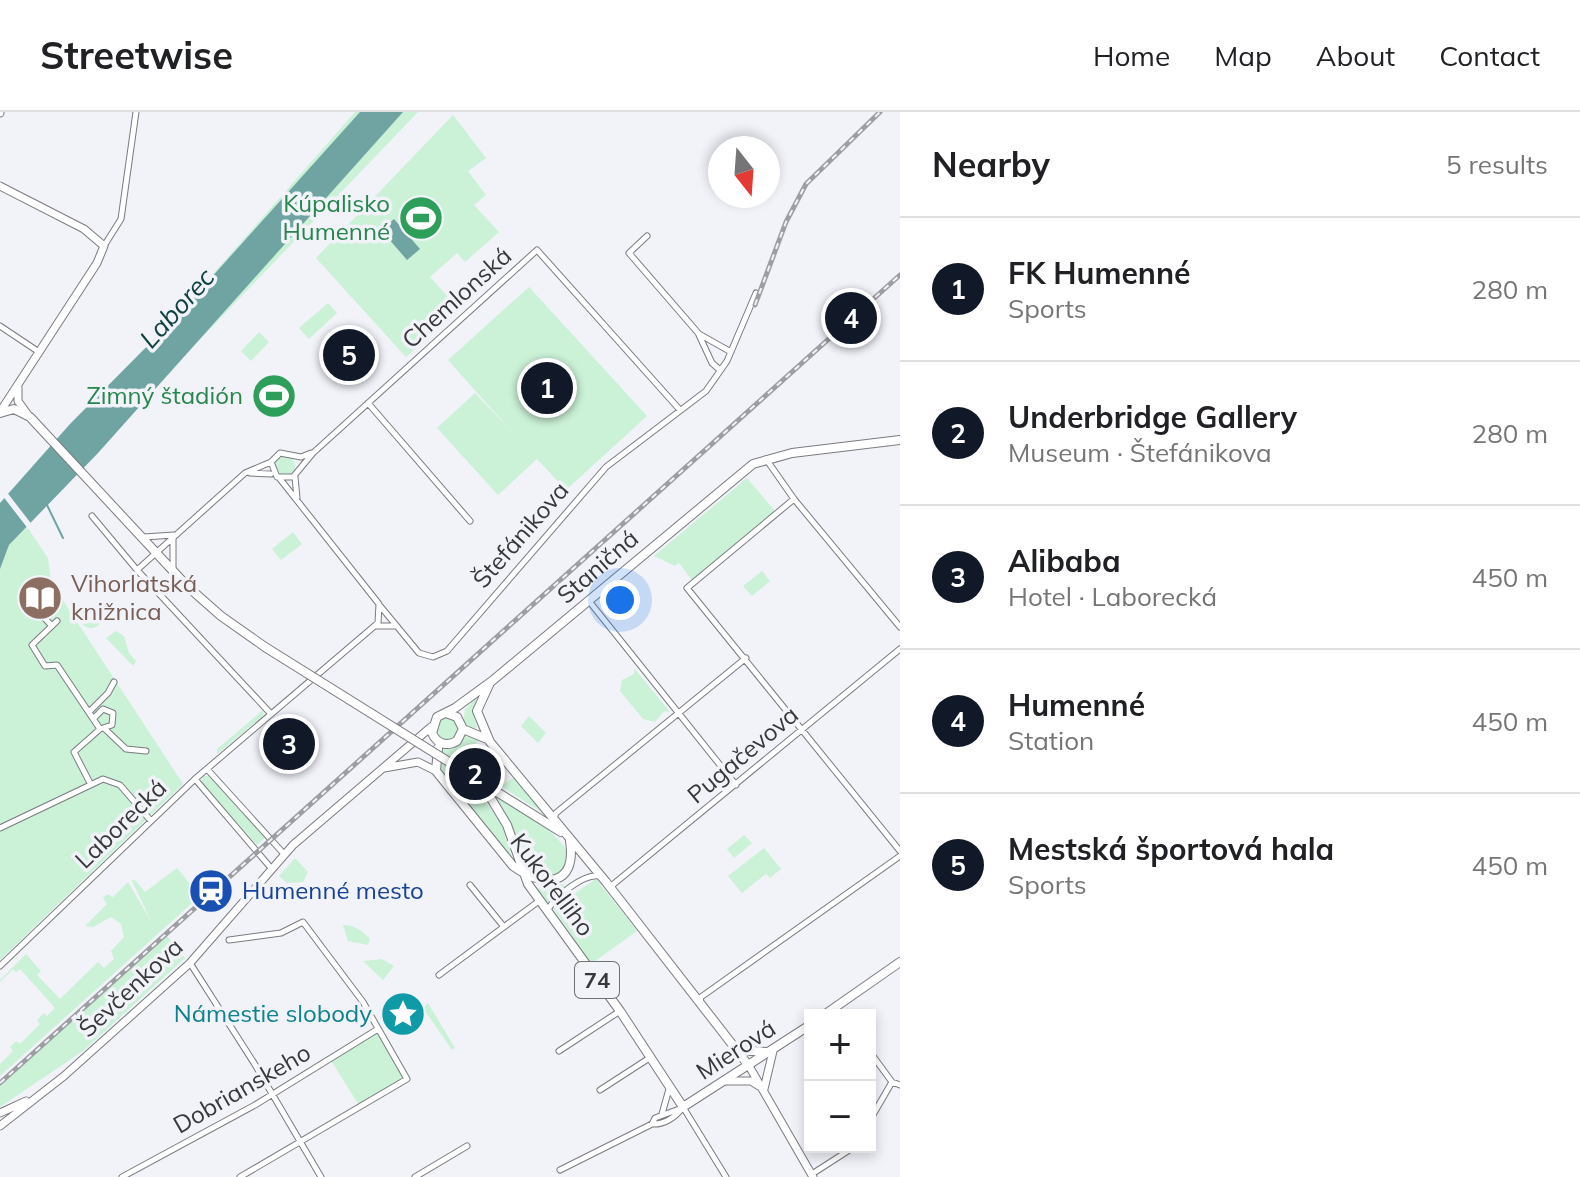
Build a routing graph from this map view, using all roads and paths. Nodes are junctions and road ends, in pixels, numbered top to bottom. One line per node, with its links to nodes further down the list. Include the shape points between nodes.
1 (136, 112): 4 (street, via 121,219)
2 (0, 186): 4 (main road, via 84,229)
3 (647, 236): 7 (street, via 629,253)
4 (104, 246): 8 (main road)
5 (756, 293): 9 (street)
6 (0, 326): 8 (street)
7 (699, 334): 9 (street); 10 (street)
8 (39, 352): 11 (main road)
9 (731, 352): 10 (street)
10 (720, 370): 13 (street, via 700,397)
11 (18, 385): 14 (main road); 15 (main road, via 18,401)
12 (368, 403): 13 (street, Chemlonská, via 537,250); 17 (street, Chemlonská); 28 (street)
13 (680, 410): 38 (street, Štefánikova, via 606,467 447,651 423,655)
14 (0, 412): 15 (main road, via 14,409)
15 (30, 417): 30 (main road, 74)
16 (900, 440): 19 (main road, Staničná)
17 (313, 453): 18 (street); 21 (street, Chemlonská)
18 (293, 455): 20 (street, via 280,453); 21 (street)
19 (766, 458): 25 (street); 35 (main road, Staničná, via 745,469)
20 (271, 462): 22 (street); 23 (street)
21 (296, 472): 24 (street); 26 (street)
22 (245, 473): 23 (street); 29 (street)
23 (273, 475): 24 (street)
24 (280, 479): 26 (street, Štefánikova)
25 (794, 499): 39 (street); 41 (street, via 687,588)
26 (298, 503): 36 (street, Štefánikova)
27 (92, 516): 32 (street)
28 (470, 521)
29 (175, 534): 30 (street); 31 (street); 33 (street, via 170,551)
30 (143, 537): 31 (main road, 74)
31 (156, 552): 32 (street); 33 (main road, 74)
32 (137, 570): 48 (street)
33 (173, 571): 63 (main road, 74, bridge, via 209,608 265,647)
34 (22, 594): 45 (street, via 55,624 32,645 45,666 57,665)
35 (589, 601): 42 (main road, Staničná); 47 (street)
36 (381, 607): 37 (street); 38 (street, Štefánikova)
37 (375, 626): 38 (street); 48 (street)
38 (397, 627)
39 (900, 627)
40 (900, 649): 54 (street, Pugačevova)
41 (746, 658): 47 (street); 54 (street)
42 (492, 681): 44 (main road, Staničná); 57 (main road, via 477,711)
43 (114, 682): 45 (street)
44 (475, 692): 46 (main road, Staničná); 50 (main road)
45 (89, 712): 49 (street)
46 (446, 713): 50 (main road); 51 (main road)
47 (678, 713): 65 (street); 66 (street)
48 (271, 714): 60 (street, Laborecká)
49 (94, 718): 52 (street); 52 (street, via 100,710 110,710 114,719)
50 (459, 718): 53 (main road)
51 (431, 727): 55 (main road, Ševčenkova); 56 (main road)
52 (102, 729): 58 (street, via 126,749); 64 (street, via 74,752)
53 (463, 729): 56 (main road, via 455,743); 57 (main road)
54 (803, 729): 65 (street, Pugačevova); 71 (street)
55 (415, 738): 56 (main road); 59 (main road, Ševčenkova)
56 (437, 741): 61 (main road)
57 (490, 742): 66 (main road)
58 (146, 751)
59 (382, 768): 61 (main road, via 418,762); 70 (main road, Ševčenkova)
60 (206, 769): 62 (street, Laborecká); 70 (street)
61 (436, 771): 73 (main road, Kukorelliho)
62 (195, 779): 67 (street, Laborecká); 72 (street)
63 (481, 782): 69 (main road, 74); 73 (main road, 74, via 507,825)
64 (90, 783): 67 (street, via 103,779 120,785); 68 (street)
65 (736, 785): 76 (street, Pugačevova)
66 (554, 818): 69 (main road)
67 (151, 821): 83 (street, Laborecká)
68 (0, 828)
69 (569, 837): 73 (main road, via 571,859 563,875 545,881); 74 (main road, 74)
70 (284, 854): 72 (main road, Ševčenkova)
71 (900, 854): 85 (street, via 701,997)
72 (271, 868): 82 (main road, Ševčenkova)
73 (524, 874): 77 (main road, Kukorelliho / 74)
74 (601, 876): 76 (main road, 74); 78 (street, via 587,877)
75 (470, 885): 79 (street)
76 (610, 888): 85 (main road, 74)
77 (539, 901): 78 (main road, Kukorelliho / 74); 79 (street)
78 (547, 912): 87 (main road, Kukorelliho / 74)
79 (504, 927): 84 (street)
80 (229, 940): 88 (street, via 281,933 303,922)
81 (900, 962): 86 (main road)
82 (190, 963): 102 (main road, Ševčenkova); 103 (street)
83 (0, 966)
84 (439, 975)
85 (700, 1003): 90 (main road, 74)
86 (841, 1009)
87 (620, 1011): 91 (street); 93 (main road, Kukorelliho / 74)
88 (378, 1029): 103 (street, Dobrianskeho); 110 (street, via 407,1079)
89 (804, 1029): 92 (main road, Mierová)
90 (736, 1050): 92 (main road); 95 (main road, 74)
91 (559, 1051)
92 (773, 1051): 95 (main road, Mierová); 100 (main road)
93 (651, 1057): 99 (main road, Kukorelliho / 74); 101 (street)
94 (876, 1060): 97 (street)
95 (749, 1066): 96 (main road, Mierová); 100 (main road)
96 (725, 1081): 100 (main road, via 751,1081); 104 (main road, Mierová)
97 (892, 1082): 98 (street); 105 (street)
98 (899, 1086)
99 (669, 1087): 104 (main road, Kukorelliho / 74); 107 (street)
100 (764, 1089): 114 (main road)
101 (600, 1090)
102 (39, 1094): 106 (main road, Ševčenkova); 109 (main road, Ševčenkova)
103 (273, 1094): 110 (street); 115 (street, Dobrianskeho)
104 (683, 1107): 107 (street); 108 (street, via 677,1115); 119 (street)
105 (876, 1110)
106 (0, 1113)
107 (662, 1115): 108 (street)
108 (652, 1124): 113 (street)
109 (0, 1127)
110 (301, 1143): 116 (street); 117 (street)
111 (467, 1146): 118 (street)
112 (846, 1153): 114 (street)
113 (560, 1170)
114 (813, 1176)
115 (122, 1177)
116 (240, 1177)
117 (321, 1177)
118 (415, 1177)
119 (726, 1177)

